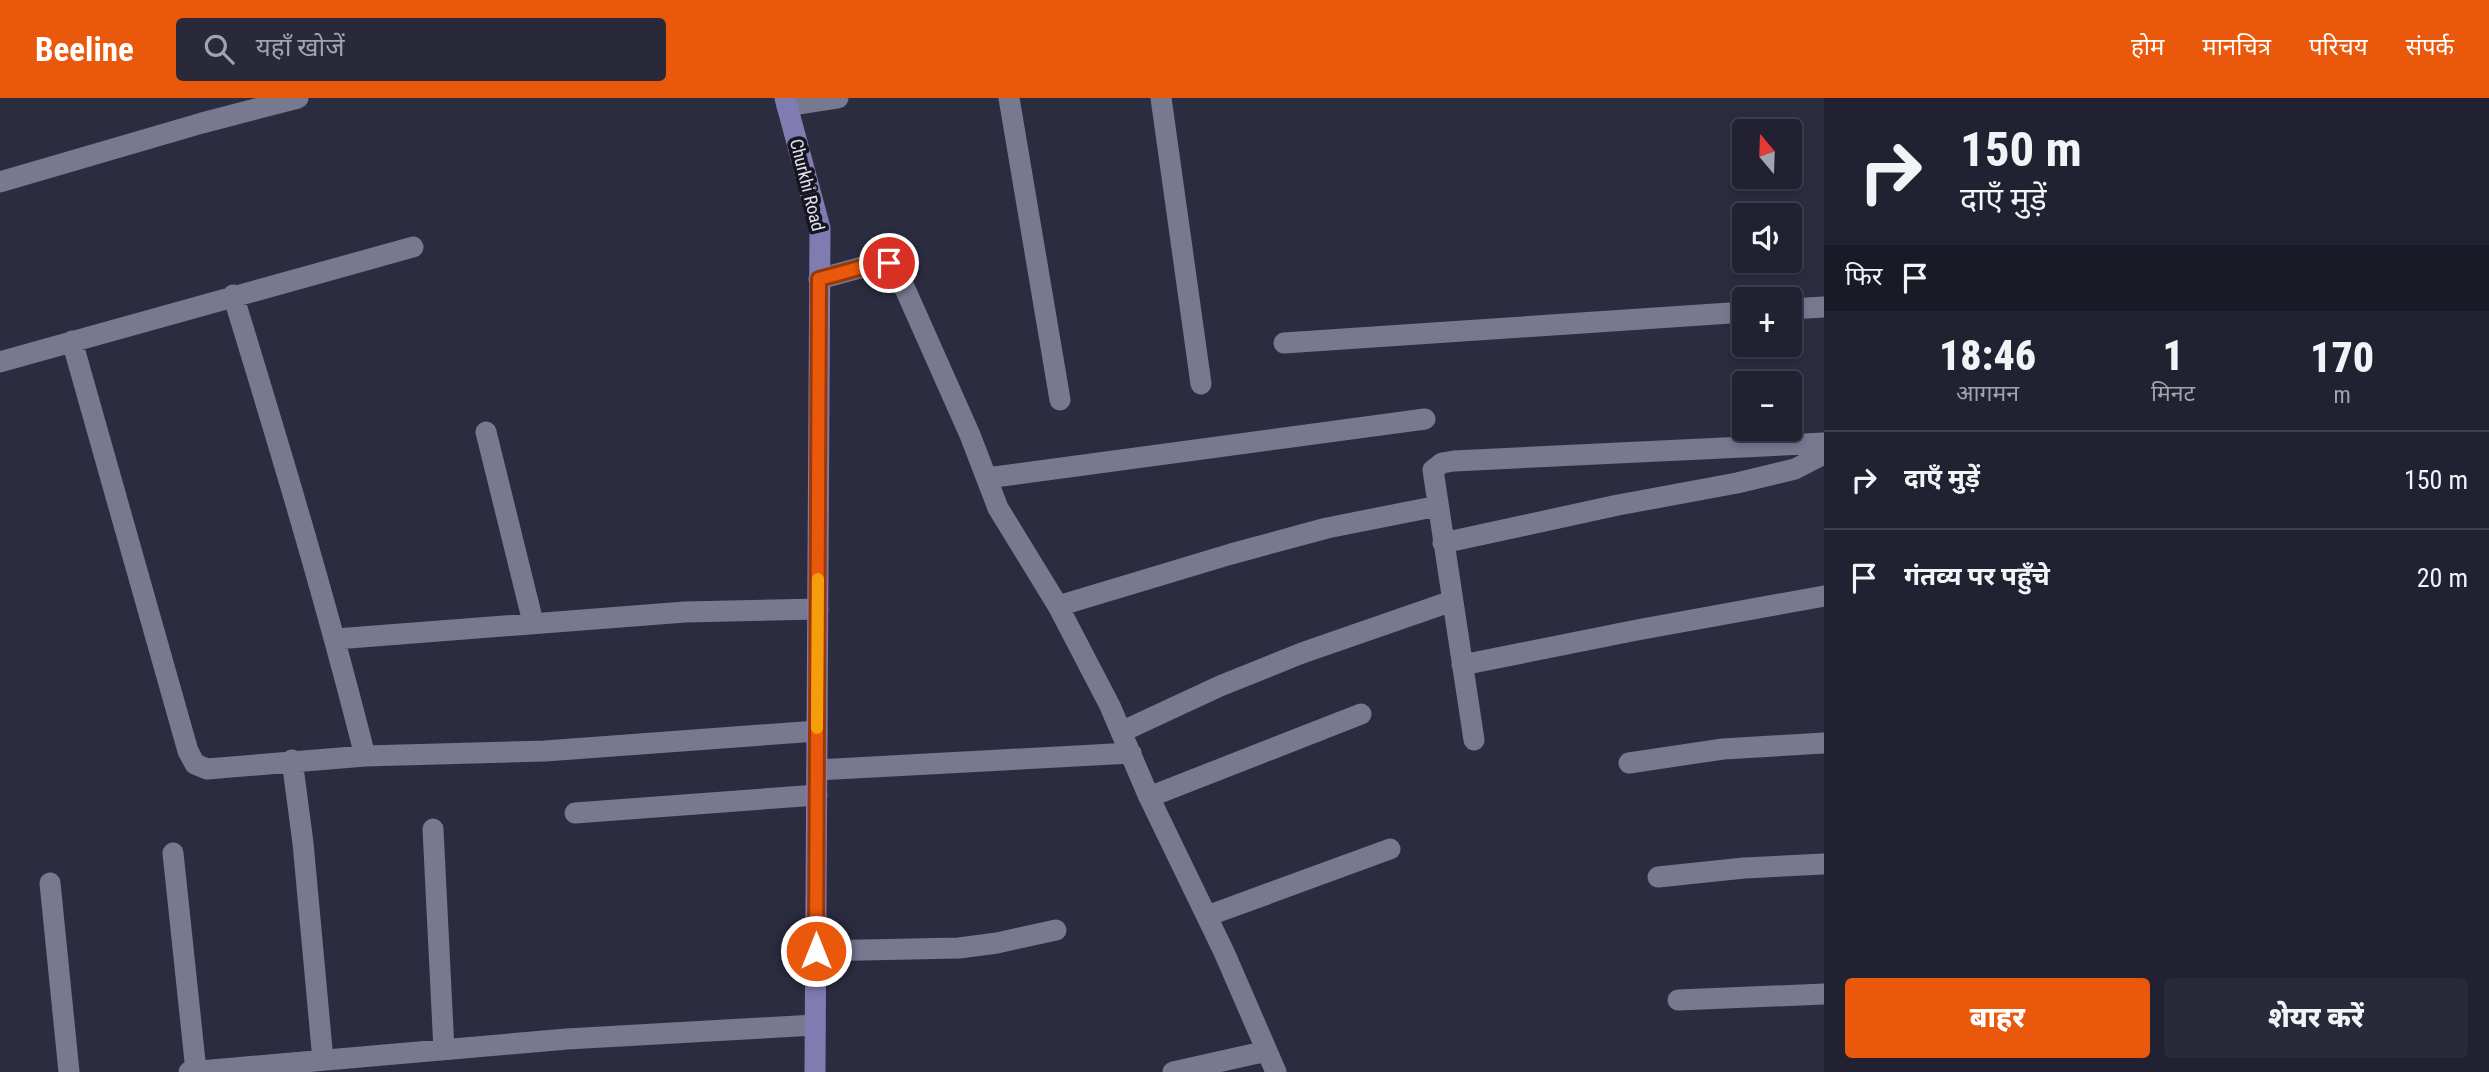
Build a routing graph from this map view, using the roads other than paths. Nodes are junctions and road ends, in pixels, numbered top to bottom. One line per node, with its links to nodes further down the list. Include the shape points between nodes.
1 (298, 98): 6 (street)
2 (838, 98): 5 (street)
3 (1009, 98): 17 (street)
4 (1161, 98): 16 (street)
5 (786, 102): 8 (street, Churkhi Road, via 820,228)
6 (0, 182)
7 (413, 247): 9 (street)
8 (819, 279): 22 (street, via 881,262 889,263 898,273); 28 (street, Churkhi Road)
9 (233, 295): 13 (street); 30 (street)
10 (1824, 307): 11 (street)
11 (1802, 308)
12 (1732, 313): 14 (street)
13 (72, 341): 15 (street); 39 (street, via 188,751 195,764 207,769)
14 (1284, 343)
15 (0, 362)
16 (1201, 384)
17 (1060, 400)
18 (1425, 419): 22 (street)
19 (485, 432): 29 (street)
20 (1824, 443): 23 (street, via 1441,463 1433,470)
21 (1824, 454): 24 (street, via 1795,469 1737,483)
22 (987, 478): 27 (street, via 1004,520)
23 (1438, 506): 24 (street); 27 (street, via 1327,528)
24 (1443, 542): 26 (street)
25 (1824, 596): 31 (street)
26 (1452, 601): 31 (street); 34 (street, via 1302,653)
27 (1058, 606): 34 (street)
28 (818, 609): 29 (street); 33 (street, Churkhi Road)
29 (533, 622): 30 (street)
30 (336, 639): 38 (street)
31 (1462, 665): 35 (street)
32 (1361, 714): 43 (street)
33 (817, 731): 38 (street, via 545,751); 41 (street, Churkhi Road)
34 (1121, 732): 37 (street)
35 (1474, 740)
36 (1824, 743): 40 (street, via 1723,749)
37 (1130, 753): 41 (street); 43 (street)
38 (365, 756): 39 (street)
39 (292, 760): 59 (street)
40 (1629, 763)
41 (817, 770): 42 (street, Churkhi Road)
42 (817, 794): 44 (street); 53 (street, Churkhi Road)
43 (1150, 797): 51 (street)
44 (575, 813)
45 (433, 829): 57 (street)
46 (1390, 849): 51 (street)
47 (173, 853): 60 (street)
48 (1824, 864): 49 (street)
49 (1658, 877)
50 (50, 883): 61 (street)
51 (1207, 916): 58 (street)
52 (1056, 930): 53 (street, via 959,948)
53 (816, 951): 56 (street, Churkhi Road)
54 (1824, 994): 55 (street)
55 (1678, 1000)
56 (815, 1025): 57 (street); 63 (street, Churkhi Road)
57 (444, 1050): 59 (street)
58 (1267, 1051): 64 (street); 65 (street)
59 (323, 1060): 60 (street)
60 (195, 1071): 62 (street)
61 (69, 1072)
62 (189, 1072)
63 (815, 1072)
64 (1173, 1072)
65 (1276, 1072)

